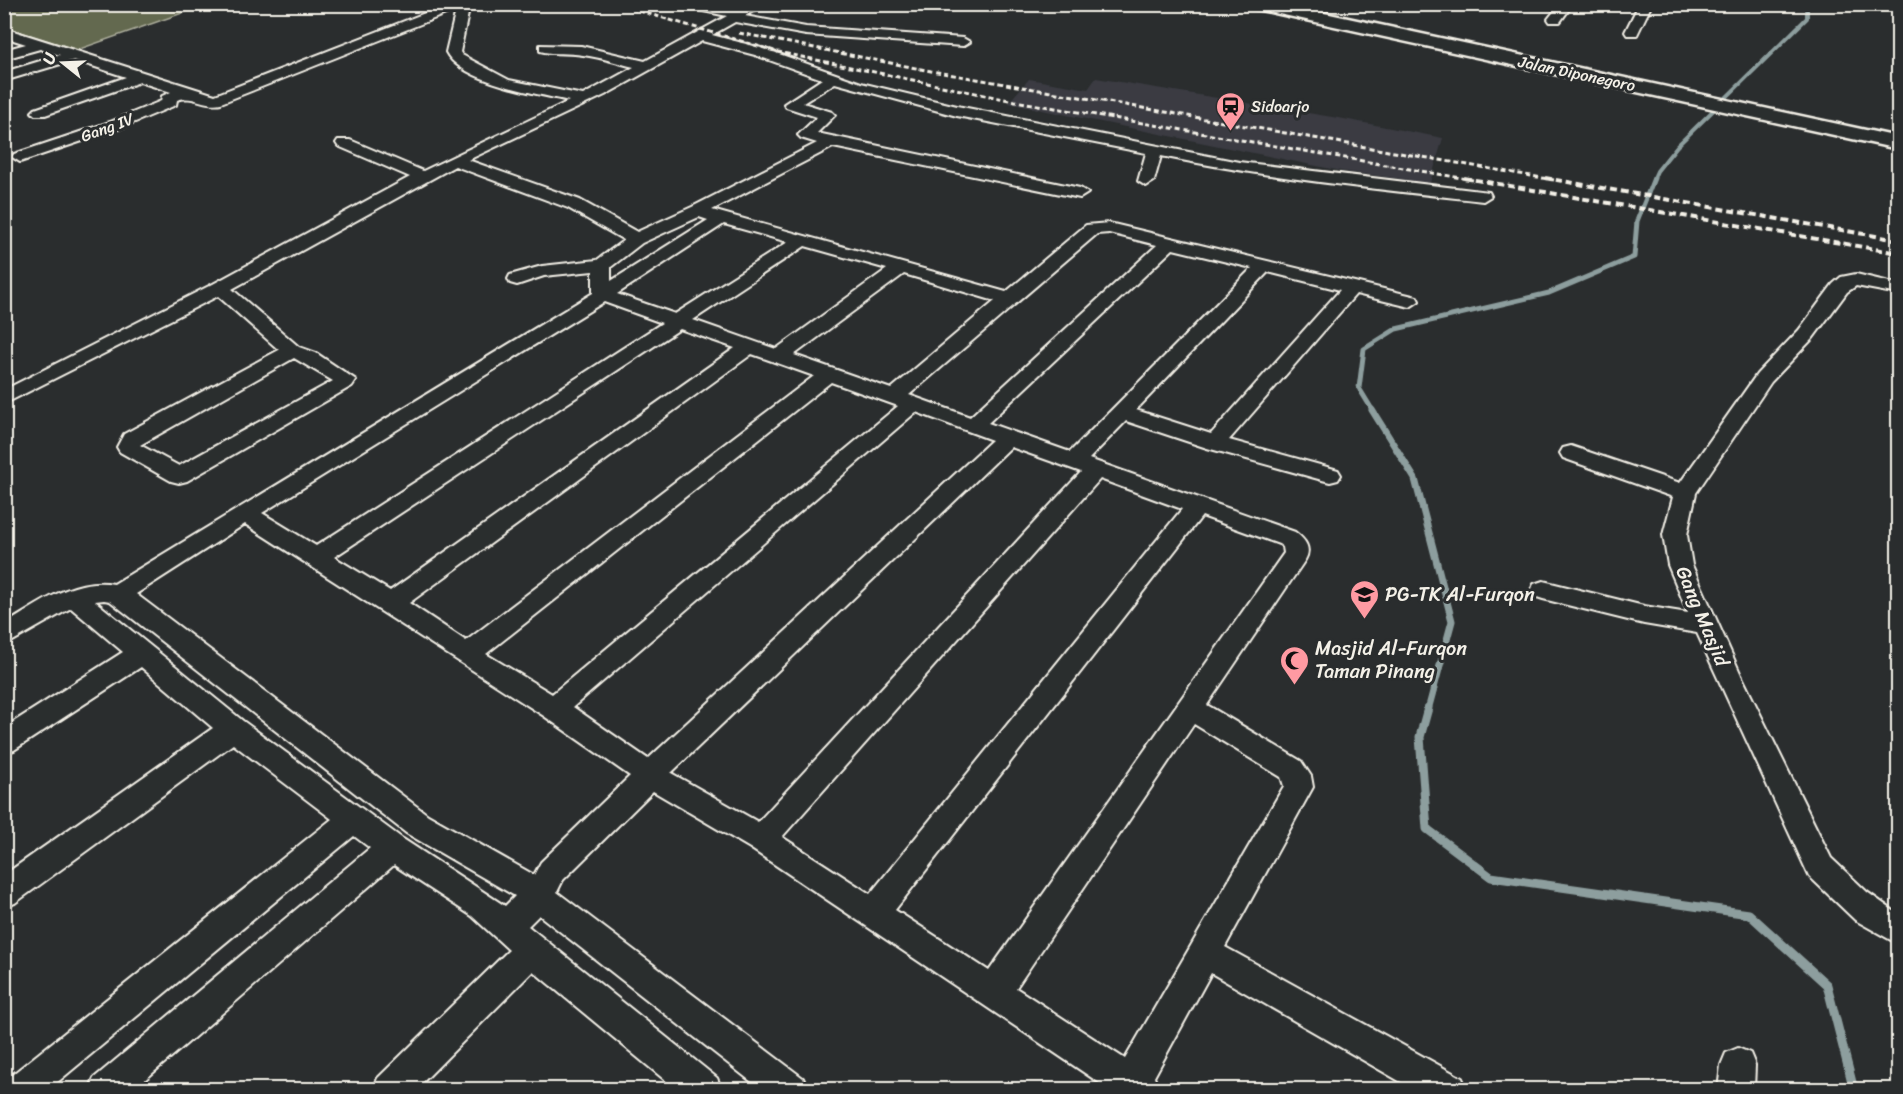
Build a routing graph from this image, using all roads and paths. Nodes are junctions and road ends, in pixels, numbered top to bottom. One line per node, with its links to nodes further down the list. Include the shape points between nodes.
1 (462, 4): 22 (street, via 453,52 456,58 505,82); 23 (street)
2 (758, 4): 7 (street)
3 (1256, 4): 28 (highway, Jalan Diponegoro)
4 (1567, 4): 8 (street)
5 (1646, 4): 10 (street)
6 (694, 5): 7 (street)
7 (735, 16): 11 (street); 12 (street, via 806,32)
8 (1555, 19)
9 (4, 32): 13 (street)
10 (1632, 32)
11 (699, 36): 17 (street); 20 (street)
12 (963, 42)
13 (41, 44): 15 (street); 16 (street)
14 (545, 48): 17 (street, via 581,50)
15 (4, 55)
16 (76, 55): 18 (street); 19 (street)
17 (647, 66): 22 (street)
18 (4, 77)
19 (140, 77): 21 (street); 25 (street)
20 (833, 78): 26 (street, via 791,104 827,115 806,135); 29 (street, via 916,102)
21 (184, 92): 23 (street); 30 (street, Gang IV, via 167,99 171,102 112,126)
22 (583, 99): 31 (street)
23 (213, 100): 24 (street)
24 (184, 111)
25 (40, 112)
26 (831, 142): 34 (street); 36 (street)
27 (344, 143): 32 (street)
28 (1899, 143)
29 (1155, 151): 33 (street); 35 (street, via 1318,178)
30 (20, 157)
31 (454, 160): 32 (street); 38 (street, via 574,204)
32 (424, 177): 46 (street)
33 (1146, 181)
34 (1080, 193)
35 (1483, 196)
36 (698, 211): 37 (street); 38 (street)
37 (721, 219): 39 (street); 48 (street)
38 (636, 239): 41 (street)
39 (803, 240): 43 (street); 51 (street)
40 (1168, 244): 42 (street); 49 (street, via 1109,228 1092,229); 59 (street)
41 (602, 265): 44 (street); 48 (street)
42 (1264, 266): 45 (street); 58 (street)
43 (902, 267): 49 (street); 54 (street)
44 (517, 279)
45 (1353, 286): 50 (street); 61 (street)
46 (220, 288): 53 (street); 56 (street)
47 (1899, 289): 65 (street, Gang Masjid, via 1856,280 1840,288 1806,334 1764,378)
48 (604, 296): 51 (street); 67 (street)
49 (1008, 299): 57 (street)
50 (1410, 301)
51 (678, 322): 52 (street); 68 (street)
52 (751, 346): 54 (street); 72 (street)
53 (292, 351): 53 (street, via 309,357 345,382 179,476 128,447 132,439)
54 (777, 358): 55 (street)
55 (829, 374): 57 (street); 76 (street)
56 (4, 398)
57 (904, 400): 59 (street); 77 (street)
58 (1124, 413): 61 (street); 63 (street)
59 (972, 427): 60 (street)
60 (1006, 438): 63 (street); 81 (street)
61 (1215, 443): 64 (street)
62 (1571, 453): 65 (street)
63 (1085, 465): 66 (street); 83 (street)
64 (1330, 475)
65 (1685, 493): 73 (street, Gang Masjid, via 1675,535 1677,551)
66 (1196, 507): 78 (street, via 1287,538 1295,544 1296,554); 87 (street)
67 (247, 514): 68 (street); 70 (street)
68 (316, 557): 72 (street)
69 (1543, 590): 73 (street)
70 (118, 594): 71 (street, via 106,589); 85 (street, via 417,824)
71 (74, 597): 74 (street); 75 (street)
72 (391, 603): 76 (street)
73 (1707, 626): 89 (street, Gang Masjid, via 1821,867 1843,894 1870,915)
74 (4, 637)
75 (142, 653): 79 (street); 80 (street)
76 (466, 655): 77 (street)
77 (554, 708): 81 (street)
78 (1190, 708): 91 (street, via 1291,769 1298,776 1299,787); 92 (street)
79 (233, 729): 82 (street); 86 (street)
80 (4, 742)
81 (650, 775): 83 (street); 85 (street)
82 (354, 819): 84 (street); 95 (street)
83 (760, 839): 87 (street)
84 (392, 848): 88 (street); 96 (street)
85 (535, 882): 88 (street); 98 (street)
86 (4, 893)
87 (874, 914): 92 (street)
88 (494, 915): 90 (street)
89 (1899, 930)
90 (532, 950): 93 (street); 97 (street)
91 (1205, 953): 94 (street); 99 (street)
92 (994, 992): 94 (street)
93 (696, 1087)
94 (1134, 1087)
95 (20, 1089)
96 (106, 1089)
97 (390, 1089)
98 (791, 1089)
99 (1450, 1089)

